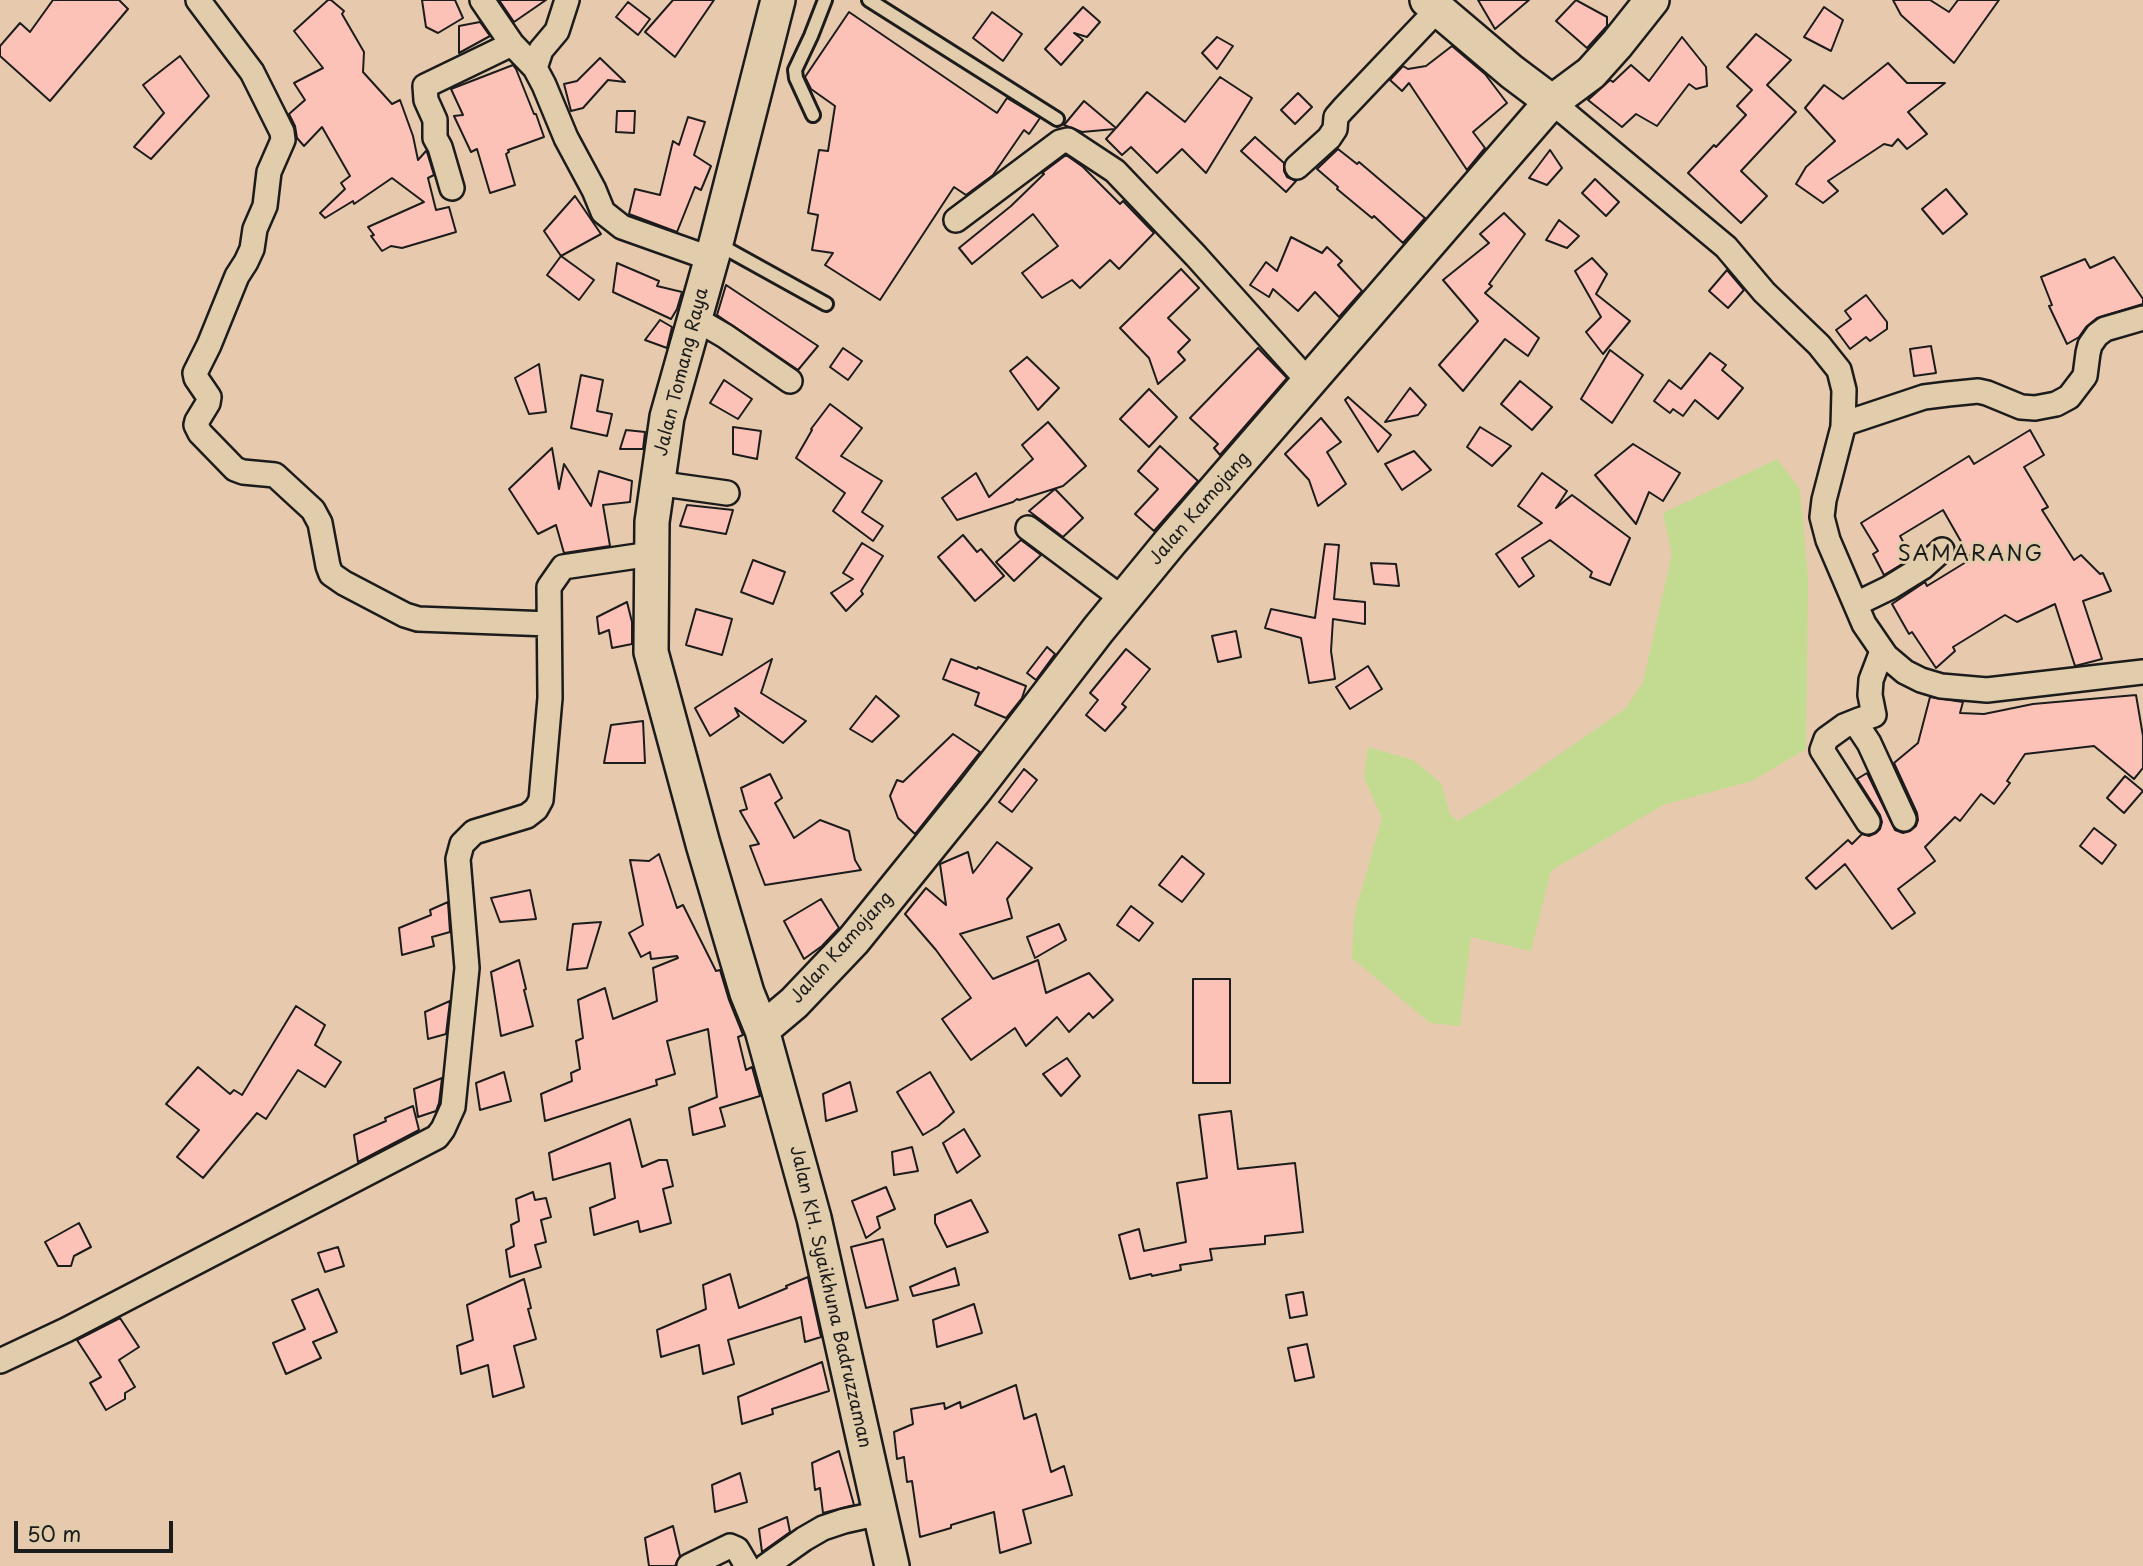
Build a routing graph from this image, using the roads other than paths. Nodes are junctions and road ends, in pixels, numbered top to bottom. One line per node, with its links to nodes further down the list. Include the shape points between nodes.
1 (198, 0): 31 (street, via 252,72 283,140 270,172 252,249 195,373 209,397 196,425 200,433 235,469 275,475 313,510 331,574 344,583 418,619)
2 (482, 0): 9 (street)
3 (567, 0): 10 (street, via 557,31 541,50)
4 (778, 0): 17 (main road, Jalan Tomang Raya)
5 (825, 0): 12 (lane, via 795,70)
6 (869, 0): 13 (lane)
7 (1652, 0): 11 (main road, Jalan Kamojang, via 1591,73)
8 (1432, 5): 11 (main road); 14 (street, via 1336,117 1329,138)
9 (512, 44): 10 (street); 15 (street, via 425,86 435,138)
10 (536, 68): 17 (street, via 603,212 622,227)
11 (1552, 102): 22 (main road, Jalan Kamojang); 23 (street, via 1710,232 1819,345 1843,381)
12 (813, 115)
13 (1057, 119)
14 (1297, 167)
15 (452, 188)
16 (956, 220): 22 (street, via 1068,140 1115,171)
17 (714, 251): 18 (lane); 19 (main road, Jalan Tomang Raya)
18 (826, 304)
19 (694, 318): 21 (street); 24 (main road, Jalan Tomang Raya, via 667,417)
20 (2143, 318): 23 (street, via 2097,335 2090,345 2085,376 2069,397 2056,404 2021,407 1979,391 1924,397)
21 (790, 381)
22 (1310, 382): 29 (main road, Jalan Kamojang)
23 (1843, 424): 30 (street, via 1822,517)
24 (656, 483): 25 (street); 28 (main road, Jalan Tomang Raya)
25 (727, 493)
26 (1028, 528): 29 (street)
27 (1942, 550): 30 (street, via 1923,567)
28 (651, 554): 31 (street, via 563,567 548,592); 37 (main road, Jalan Tomang Raya, via 650,641 657,678 747,993)
29 (1123, 599): 37 (main road, Jalan Kamojang, via 853,941)
30 (1856, 604): 32 (street)
31 (550, 624): 38 (street, via 550,698 541,800 527,816 474,832 462,844 458,859 467,978 453,1107 438,1137)
32 (1882, 651): 33 (street, via 1921,680 1987,690); 34 (street, via 1871,680 1874,715)
33 (2143, 672)
34 (1859, 720): 35 (street); 36 (street, via 1826,739 1822,750)
35 (1904, 819)
36 (1868, 822)
37 (762, 1030): 39 (main road, Jalan KH. Syaikhuna Badruzzaman, via 814,1218)
38 (0, 1361)
39 (880, 1513): 42 (street, via 823,1528); 43 (main road, Jalan KH. Syaikhuna Badruzzaman)
40 (689, 1566): 41 (street, via 730,1546)
41 (747, 1566)
42 (766, 1566)
43 (892, 1566)

